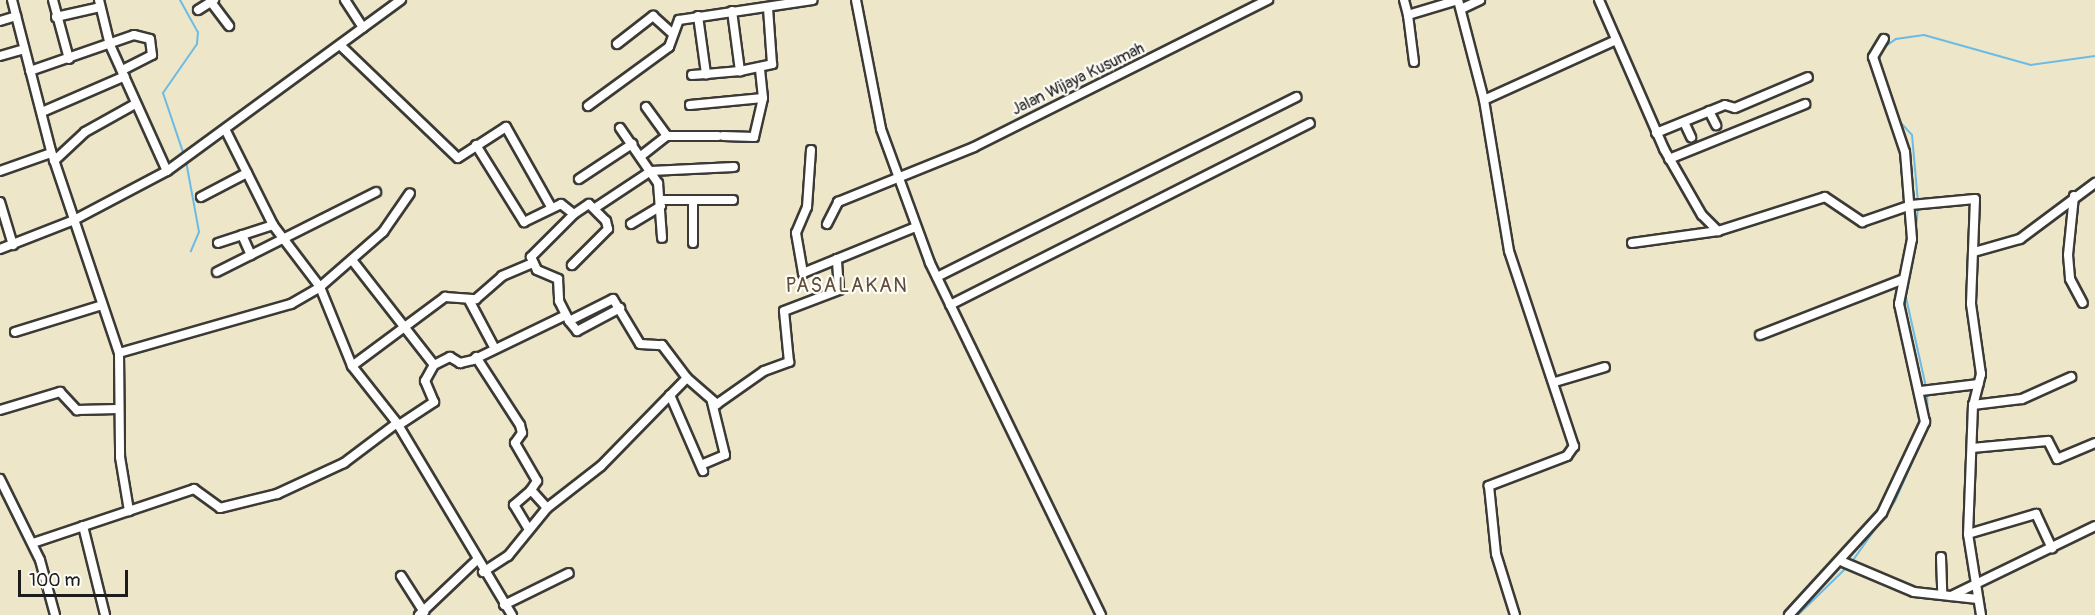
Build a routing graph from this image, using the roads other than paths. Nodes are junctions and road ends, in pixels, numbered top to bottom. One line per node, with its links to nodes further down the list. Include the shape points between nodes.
1 (12, 0): 17 (street)
2 (53, 0): 19 (street)
3 (345, 0): 22 (street)
4 (401, 0): 22 (street)
5 (813, 0): 14 (street)
6 (856, 0): 69 (street, via 869,86)
7 (1268, 0): 69 (street, Jalan Wijaya Kusumah, via 984,142)
8 (1404, 0): 16 (street)
9 (1480, 0): 13 (street)
10 (1599, 0): 25 (street)
11 (100, 3): 19 (street); 27 (street)
12 (206, 3): 21 (street)
13 (1459, 3): 16 (street); 42 (street)
14 (768, 9): 15 (street); 34 (street, via 773,60)
15 (732, 11): 18 (street); 35 (street)
16 (1408, 15): 32 (street)
17 (16, 16): 20 (street); 29 (street)
18 (698, 16): 23 (street, via 679,20); 37 (street)
19 (56, 17): 31 (street)
20 (0, 21)
21 (229, 26)
22 (363, 28): 28 (street)
23 (672, 33): 26 (street, via 653,16); 46 (street, via 669,46)
24 (1884, 39): 80 (street, via 1873,57 1905,152)
25 (1616, 40): 42 (street); 55 (street)
26 (617, 44)
27 (110, 45): 31 (street); 36 (street); 36 (street, via 134,35 152,41 150,57)
28 (339, 45): 54 (street); 59 (street, via 458,158)
29 (24, 49): 30 (street); 33 (street)
30 (0, 56)
31 (69, 59): 33 (street)
32 (1414, 62)
33 (30, 70): 49 (street)
34 (760, 70): 35 (street); 41 (street)
35 (740, 71): 37 (street)
36 (123, 73): 43 (street); 49 (street)
37 (706, 74): 38 (street)
38 (693, 75)
39 (1808, 77): 48 (street, via 1735,108 1725,105)
40 (1297, 97): 105 (street)
41 (763, 98): 45 (street); 56 (street, via 754,137)
42 (1484, 100): 125 (street, via 1509,251)
43 (135, 104): 62 (street, via 85,132); 66 (street)
44 (1805, 104): 63 (street)
45 (690, 105)
46 (588, 106)
47 (646, 107): 56 (street)
48 (1709, 111): 50 (street); 52 (street)
49 (42, 112): 62 (street)
50 (1684, 122): 55 (street); 57 (street)
51 (1310, 123): 110 (street)
52 (1716, 125)
53 (620, 128): 58 (street)
54 (226, 130): 66 (street); 68 (street)
55 (1656, 133): 63 (street)
56 (667, 136): 61 (street)
57 (1691, 137)
58 (632, 144): 61 (street); 70 (street)
59 (476, 145): 81 (street, via 524,222); 81 (street, via 506,127)
60 (811, 150): 100 (street, via 807,207 795,233 802,272 818,271)
61 (641, 156): 67 (street)
62 (53, 157): 65 (street); 84 (street)
63 (1669, 159): 89 (street)
64 (734, 167): 67 (street)
65 (0, 171)
66 (167, 171): 84 (street)
67 (651, 171): 79 (street); 82 (street)
68 (247, 173): 75 (street); 86 (street)
69 (897, 176): 87 (street, Jalan Wijaya Kusumah, via 836,203); 88 (street)
70 (579, 179)
71 (2095, 183): 74 (street)
72 (376, 192): 92 (street)
73 (410, 193): 101 (street, via 387,228)
74 (2074, 196): 98 (street, via 2020,238); 109 (street, via 2068,255 2070,279)
75 (201, 197)
76 (693, 200): 77 (street); 79 (street); 94 (street)
77 (733, 200)
78 (0, 202): 96 (street)
79 (661, 203): 85 (street); 91 (street)
80 (1915, 204): 89 (street, via 1862,222 1825,197); 98 (street, via 1975,199); 106 (street, via 1912,238)
81 (551, 207): 83 (street, via 566,204)
82 (595, 207): 83 (street, via 585,205); 103 (street, via 608,229)
83 (574, 214): 102 (street, via 532,253)
84 (74, 220): 96 (street); 111 (street)
85 (631, 224)
86 (273, 225): 90 (street); 92 (street)
87 (827, 225)
88 (916, 227): 100 (street); 105 (street)
89 (1718, 231): 95 (street)
90 (242, 235): 93 (street); 99 (street)
91 (662, 238)
92 (283, 239): 99 (street); 107 (street)
93 (218, 243)
94 (693, 243)
95 (1632, 243)
96 (13, 244): 97 (street)
97 (0, 249)
98 (1974, 252): 126 (street, via 1971,304 1981,366)
99 (251, 255): 104 (street)
100 (837, 259): 129 (street, via 839,290 784,311 789,362 764,371 725,401)
101 (352, 260): 107 (street); 114 (street)
102 (533, 263): 108 (street); 113 (street, via 558,279 558,301)
103 (572, 265)
104 (218, 272)
105 (937, 278): 110 (street)
106 (1901, 280): 116 (street); 127 (street, via 1900,312)
107 (320, 287): 118 (street, via 273,312); 121 (street)
108 (469, 300): 114 (street, via 445,297); 117 (street)
109 (2083, 303)
110 (950, 305): 160 (street)
111 (99, 306): 115 (street); 118 (street)
112 (620, 308): 113 (street, via 608,299); 113 (street, via 578,332); 124 (street, via 640,345 662,345)
113 (567, 318): 117 (street)
114 (405, 331): 120 (street); 121 (street)
115 (15, 332)
116 (1761, 335)
117 (495, 349): 119 (street)
118 (119, 353): 131 (street)
119 (476, 357): 120 (street, via 460,363 450,357); 137 (street, via 520,424 522,433 514,440 537,481)
120 (434, 365): 133 (street, via 425,383 434,402)
121 (352, 366): 133 (street)
122 (1605, 368): 125 (street)
123 (2071, 377): 130 (street, via 2022,399)
124 (687, 378): 128 (street); 129 (street)
125 (1555, 382): 161 (street, via 1574,451 1494,483 1488,493 1496,554)
126 (1979, 384): 127 (street); 130 (street)
127 (1925, 390): 148 (street, via 1926,415 1915,449 1882,513)
128 (670, 395): 129 (street, via 702,468 724,455); 138 (street, via 601,466)
129 (712, 402)
130 (1972, 405): 135 (street)
131 (118, 409): 132 (street, via 77,410 60,392); 139 (street)
132 (0, 410)
133 (398, 424): 139 (street, via 344,463 277,494 220,508 194,489); 147 (street)
134 (2095, 443): 135 (street, via 2057,459 2048,441)
135 (1971, 448): 143 (street)
136 (0, 479): 144 (street)
137 (531, 490): 138 (street); 142 (street, via 514,505)
138 (547, 508): 142 (street)
139 (129, 512): 140 (street)
140 (83, 526): 144 (street); 158 (street)
141 (2095, 526): 145 (street)
142 (528, 528): 149 (street, via 508,556)
143 (1968, 534): 145 (street, via 2036,514); 152 (street)
144 (33, 543): 157 (street)
145 (2052, 549): 152 (street)
146 (1941, 556): 153 (street)
147 (477, 560): 149 (street); 156 (street)
148 (1848, 564): 153 (street, via 1914,592); 162 (street)
149 (483, 572): 155 (street)
150 (569, 573): 155 (street)
151 (401, 576): 156 (street)
152 (1975, 583): 153 (street); 154 (street)
153 (1947, 596): 154 (street)
154 (1978, 599): 163 (street)
155 (504, 605): 159 (street)
156 (421, 614)
157 (55, 615)
158 (105, 615)
159 (512, 615)
160 (1101, 615)
161 (1515, 615)
162 (1789, 615)
163 (1981, 615)

